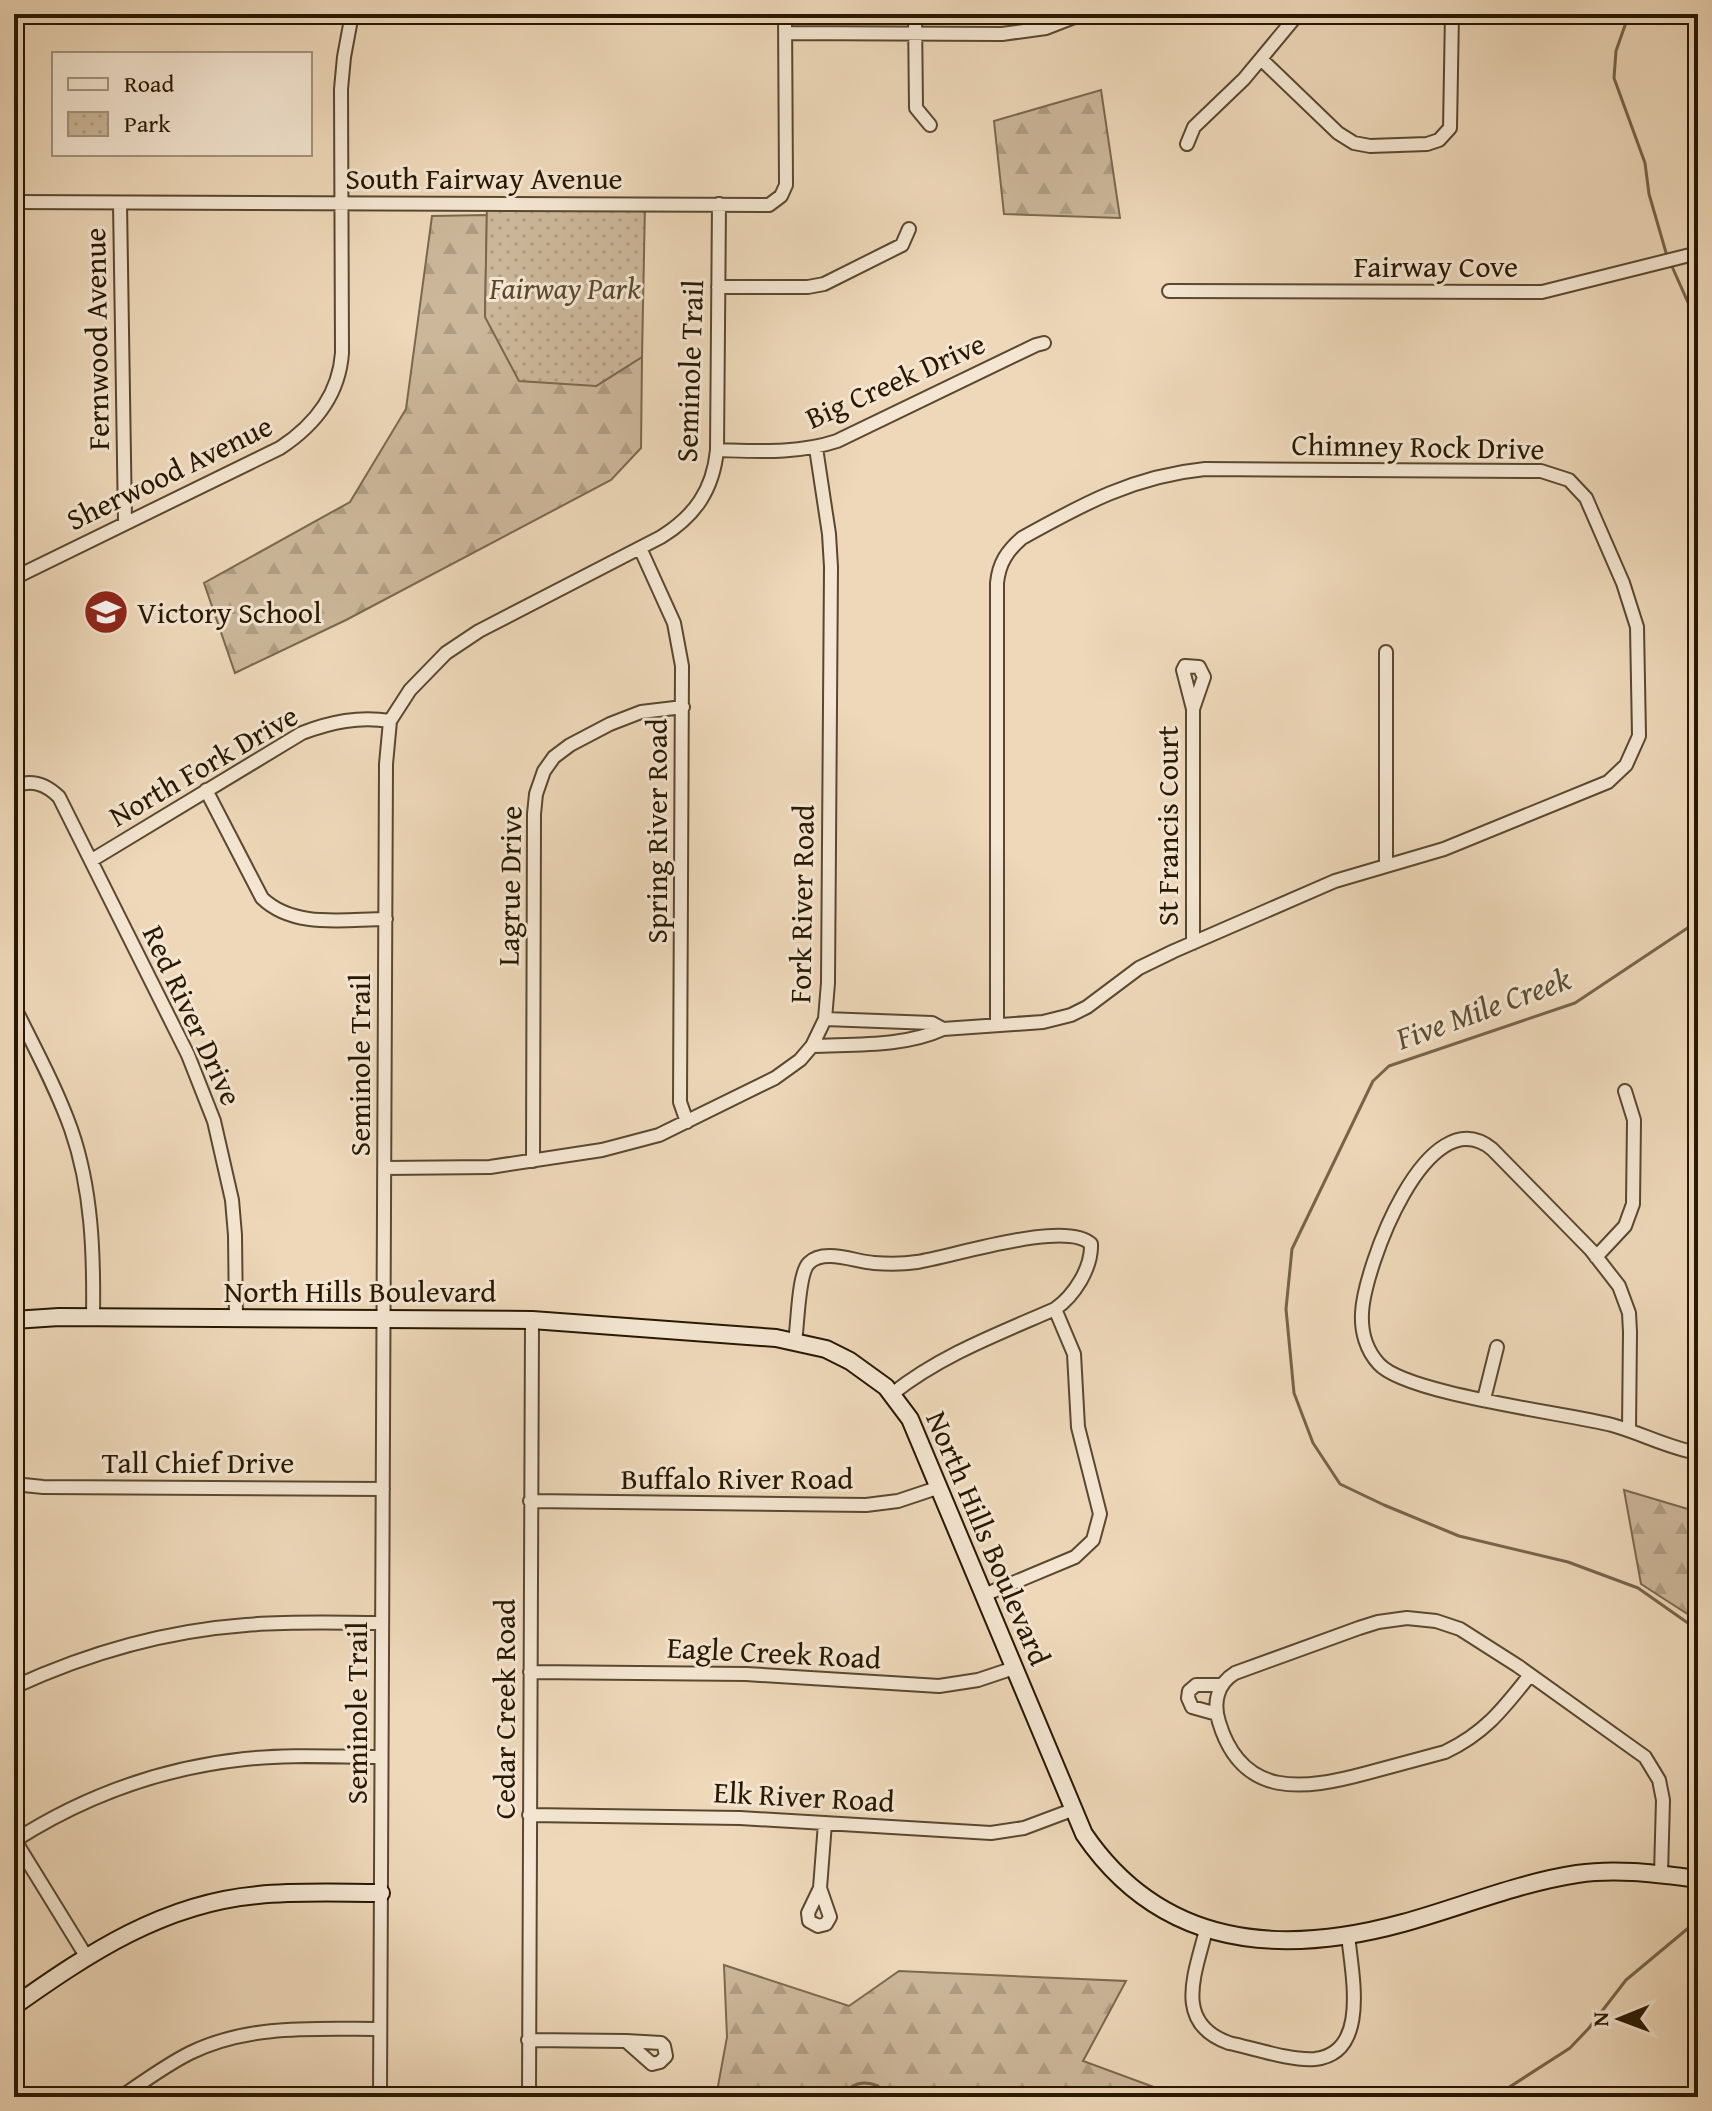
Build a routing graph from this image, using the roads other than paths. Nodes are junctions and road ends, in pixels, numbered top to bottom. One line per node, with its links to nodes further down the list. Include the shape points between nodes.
1 (352, 14): 14 (street, Sherwood Avenue, via 341,89)
2 (785, 14): 7 (street)
3 (915, 14): 8 (street)
4 (1082, 14): 8 (street, via 1056,25 1002,34)
5 (1298, 14): 9 (street)
6 (1452, 14): 9 (street, via 1450,128 1427,144 1370,146 1348,140)
7 (785, 33): 8 (street); 15 (street, South Fairway Avenue, via 785,189 763,206)
8 (915, 33): 10 (street, via 916,108)
9 (1261, 59): 11 (street, via 1194,127)
10 (930, 125)
11 (1187, 144)
12 (14, 202): 13 (street, South Fairway Avenue)
13 (120, 203): 14 (street, South Fairway Avenue); 23 (street, Fernwood Avenue)
14 (340, 204): 15 (street, South Fairway Avenue); 23 (street, Sherwood Avenue, via 342,353 326,405 280,448)
15 (719, 204): 18 (street, Seminole Trail)
16 (909, 229): 18 (street, via 902,245 824,284)
17 (1698, 253): 19 (street, Fairway Cove, via 1542,292)
18 (718, 287): 22 (street, Seminole Trail)
19 (1169, 291)
20 (1044, 343): 21 (street, Big Creek Drive)
21 (816, 448): 22 (street, Big Creek Drive); 37 (street, Fork River Road, via 831,567)
22 (717, 450): 24 (street, Seminole Trail, via 711,482 699,506 675,528)
23 (125, 522): 25 (street, Sherwood Avenue)
24 (640, 548): 27 (street, Spring River Road, via 674,623); 29 (street, Seminole Trail, via 465,639 428,669)
25 (14, 578)
26 (1386, 652): 33 (street)
27 (683, 707): 42 (street, Spring River Road, via 680,1102); 43 (street, Lagrue Drive, via 649,709 582,739 554,757 539,782 534,814)
28 (1193, 709): 35 (street, St Francis Court)
29 (390, 721): 31 (street, North Fork Drive, via 361,719 320,726); 34 (street, Seminole Trail)
30 (14, 786): 32 (street, Red River Drive, via 33,782 52,790)
31 (206, 790): 32 (street, North Fork Drive); 34 (street, via 262,898 276,910 297,918)
32 (92, 860): 48 (street, Red River Drive, via 188,1055 214,1121 232,1200)
33 (1386, 866): 35 (street, Chimney Rock Drive, via 1335,881); 38 (street, Chimney Rock Drive, via 1444,849 1598,787 1616,776 1632,755 1640,726 1637,627 1586,498 1569,480 1541,471 1205,469 1122,487 1022,538 1004,557 998,574)
34 (386, 919): 44 (street, Seminole Trail)
35 (1193, 943): 38 (street, Chimney Rock Drive, via 1139,968 1071,1015)
36 (14, 1006): 47 (street, via 56,1091 78,1154 92,1232)
37 (825, 1019): 39 (street, Chimney Rock Drive, via 932,1023); 40 (street, Fork River Road)
38 (997, 1024): 39 (street, Chimney Rock Drive)
39 (943, 1029): 40 (street, Chimney Rock Drive, via 894,1041)
40 (812, 1046): 42 (street, Fork River Road, via 775,1078)
41 (1625, 1091): 45 (street, via 1634,1120 1633,1204 1625,1226)
42 (687, 1122): 43 (street, Fork River Road, via 619,1147)
43 (533, 1161): 44 (street, Fork River Road, via 453,1169)
44 (384, 1168): 50 (street, Seminole Trail)
45 (1596, 1257): 55 (street, via 1484,1143 1449,1142 1423,1166 1391,1219 1369,1278 1362,1313 1365,1340 1378,1363 1394,1375); 56 (street, via 1619,1286 1629,1313)
46 (1055, 1309): 52 (street, via 1074,1292 1093,1247 1082,1237 997,1245 918,1262 875,1264 817,1257 802,1276); 54 (street, via 947,1356); 62 (street, via 1074,1354 1078,1427 1099,1504 1099,1523 1093,1540 1075,1557)
47 (93, 1318): 48 (street, North Hills Boulevard); 49 (street, North Hills Boulevard)
48 (236, 1319): 50 (street, North Hills Boulevard)
49 (14, 1320)
50 (383, 1320): 51 (street, North Hills Boulevard); 60 (street, Seminole Trail)
51 (532, 1320): 52 (street, North Hills Boulevard); 61 (street, Cedar Creek Road)
52 (795, 1341): 54 (street, North Hills Boulevard, via 839,1355)
53 (1497, 1347): 55 (street)
54 (892, 1394): 59 (street, North Hills Boulevard, via 916,1428)
55 (1484, 1399): 56 (street)
56 (1629, 1430): 57 (street)
57 (1698, 1453)
58 (14, 1484): 60 (street, Tall Chief Drive)
59 (940, 1487): 61 (street, Buffalo River Road, via 866,1505); 62 (street, North Hills Boulevard)
60 (383, 1489): 63 (street, Seminole Trail)
61 (530, 1501): 65 (street, Cedar Creek Road)
62 (984, 1595): 64 (street, North Hills Boulevard)
63 (382, 1623): 68 (street, via 277,1623 181,1633 89,1656); 70 (street, Seminole Trail)
64 (1014, 1668): 65 (street, Eagle Creek Road, via 939,1686 746,1674); 71 (street, North Hills Boulevard)
65 (530, 1672): 72 (street, Cedar Creek Road)
66 (1530, 1675): 67 (street, via 1460,1629 1407,1618 1378,1622 1301,1649 1235,1673); 69 (street, via 1492,1722 1465,1743 1315,1785 1276,1783 1248,1769 1229,1746); 75 (street, via 1635,1749 1653,1768 1663,1800)
67 (1222, 1685): 69 (street); 69 (street, via 1196,1685 1189,1691 1195,1708)
68 (14, 1687)
69 (1217, 1714)
70 (381, 1757): 74 (street, via 263,1758 199,1766 98,1796); 78 (street, Seminole Trail)
71 (1072, 1810): 73 (street, Elk River Road, via 1024,1828 991,1833); 79 (street, North Hills Boulevard, via 1118,1876 1164,1912)
72 (529, 1815): 73 (street, Elk River Road); 84 (street, Cedar Creek Road)
73 (825, 1823): 77 (street)
74 (14, 1840): 81 (street)
75 (1661, 1874): 76 (street, North Hills Boulevard); 80 (street, North Hills Boulevard, via 1615,1870 1557,1877 1405,1923)
76 (1698, 1879)
77 (820, 1888)
78 (381, 1893): 81 (street, via 258,1895 211,1902 139,1927); 83 (street, Seminole Trail)
79 (1206, 1930): 80 (street, North Hills Boulevard, via 1272,1939); 80 (street, via 1191,1998 1203,2029 1229,2043 1315,2059 1336,2051 1352,2029)
80 (1348, 1934)
81 (86, 1956): 82 (street)
82 (14, 2006)
83 (380, 2029): 86 (street, via 284,2029 231,2037 173,2062); 87 (street, Seminole Trail)
84 (528, 2040): 85 (street); 88 (street, Cedar Creek Road)
85 (626, 2041)
86 (121, 2097)
87 (380, 2097)
88 (529, 2097)

